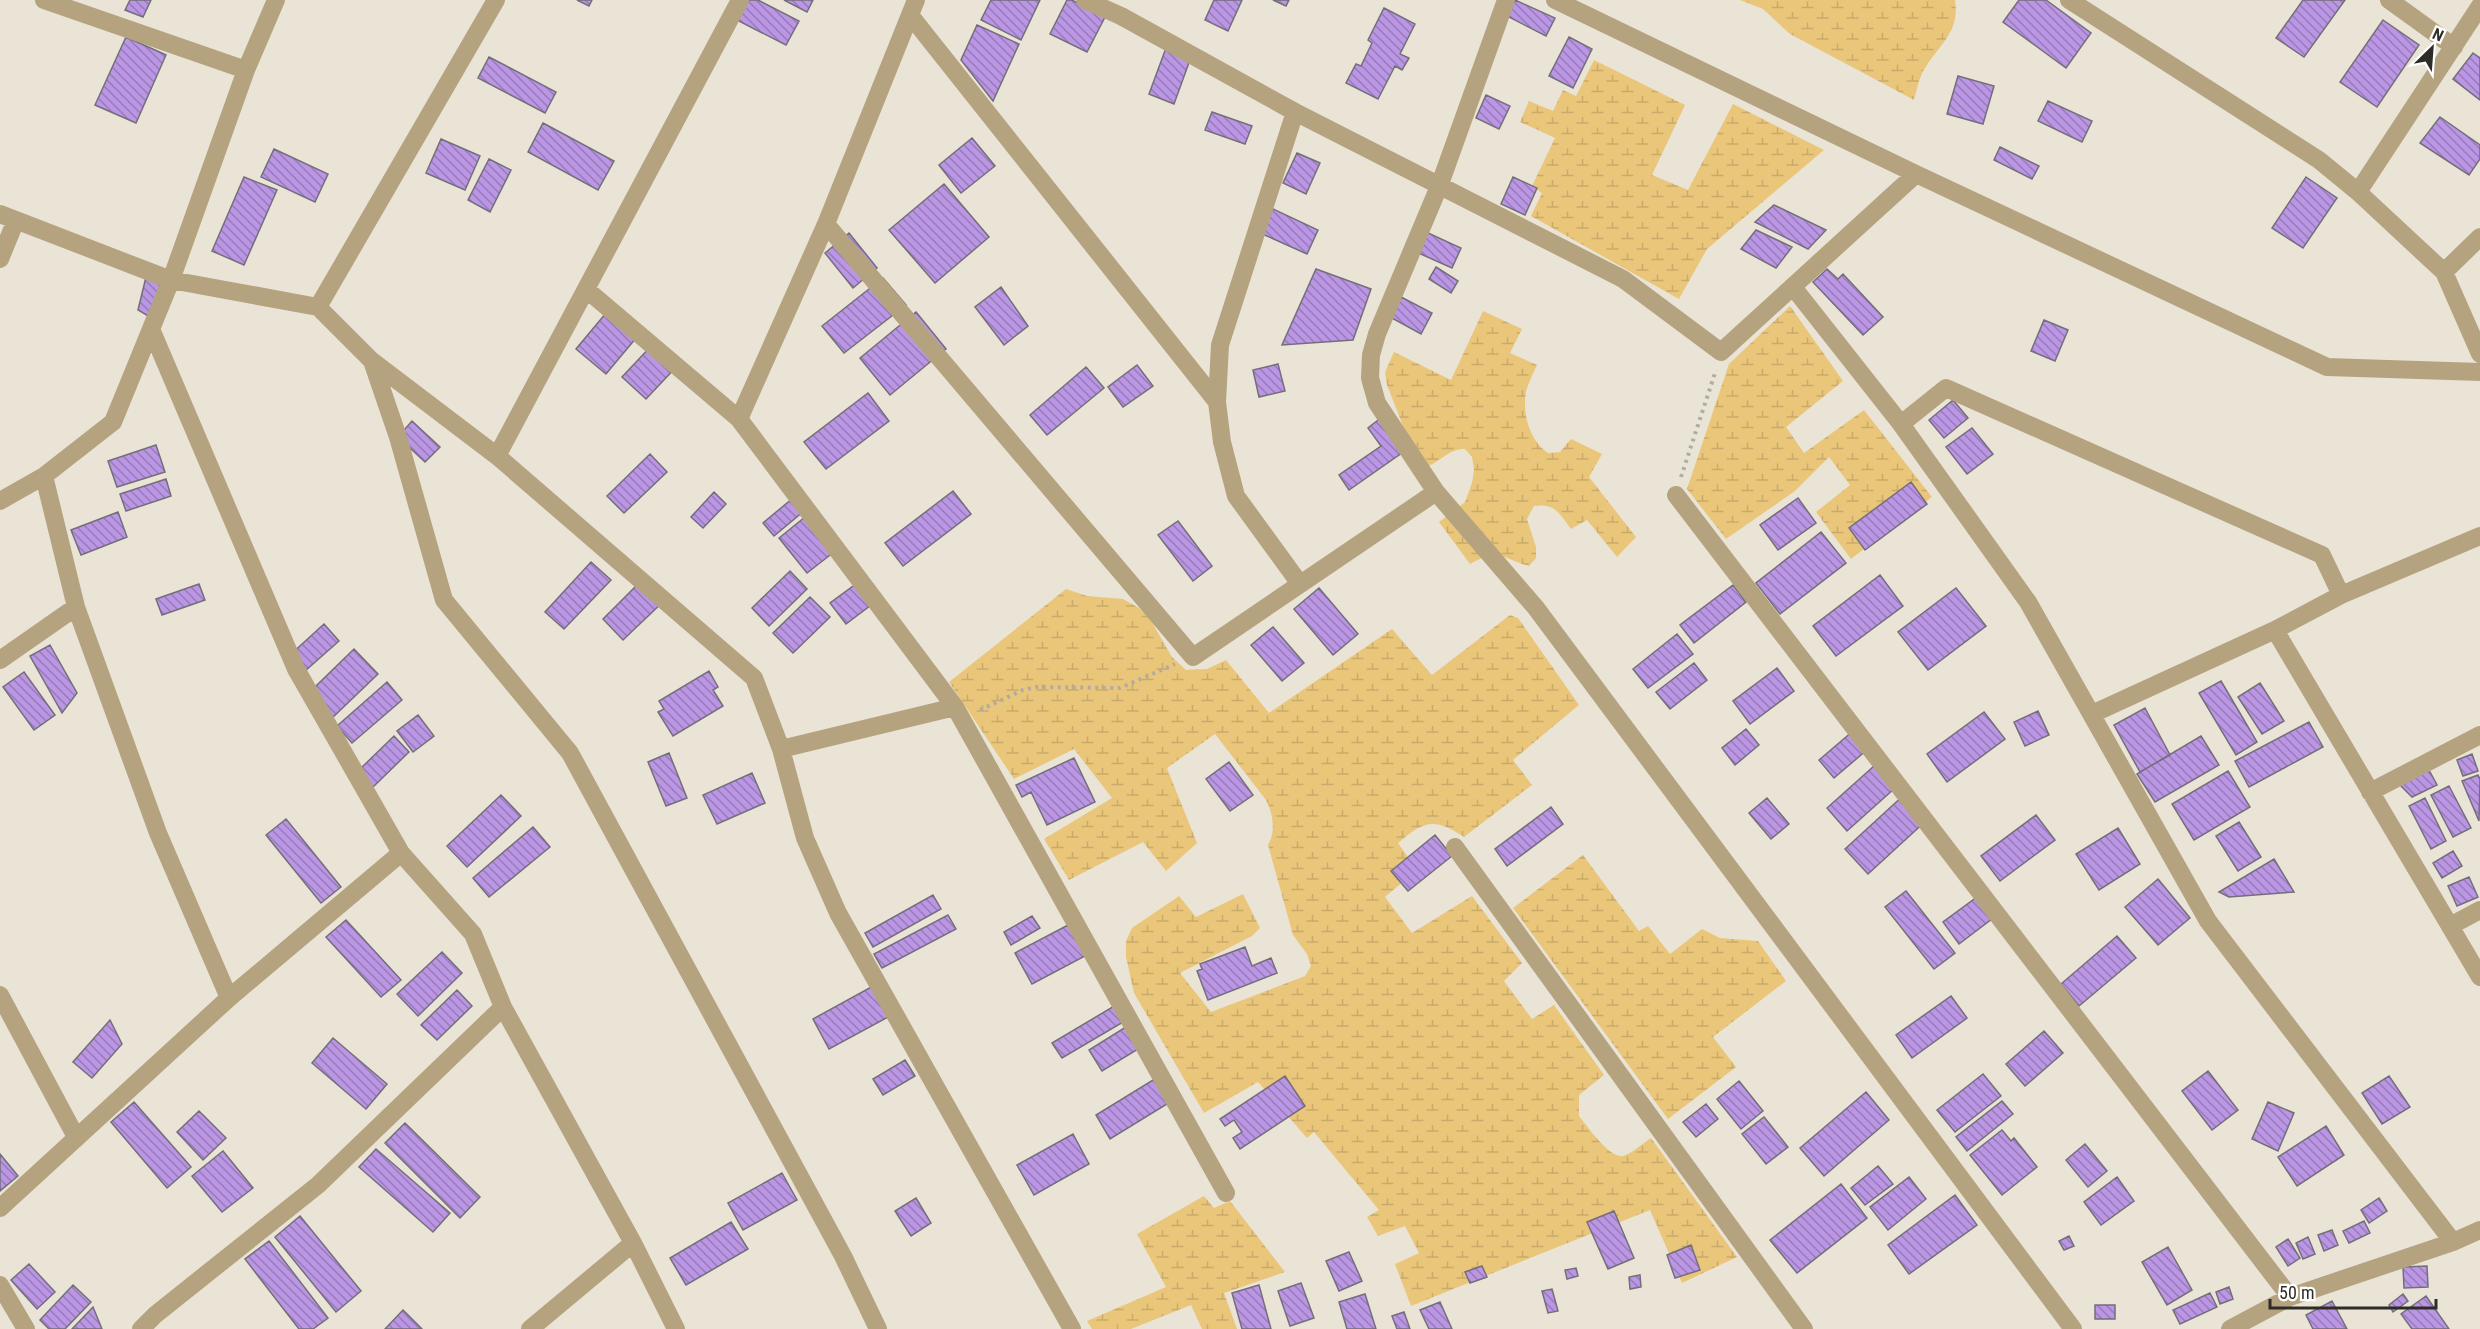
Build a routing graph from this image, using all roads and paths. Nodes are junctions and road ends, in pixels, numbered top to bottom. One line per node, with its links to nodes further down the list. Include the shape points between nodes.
1 (44, 0): 13 (street)
2 (276, 0): 13 (street)
3 (496, 0): 26 (street)
4 (740, 0): 25 (street)
5 (1085, 0): 14 (street)
6 (1506, 0): 16 (street)
7 (1555, 0): 15 (street)
8 (2069, 0): 17 (street, via 2319,160)
9 (2389, 0): 12 (street)
10 (2480, 6): 12 (street)
11 (913, 8): 19 (street); 32 (street)
12 (2454, 47): 17 (street)
13 (246, 70): 23 (street)
14 (1295, 112): 16 (street); 32 (street, via 1220,345)
15 (1916, 174): 24 (street); 31 (street, via 2327,367)
16 (1440, 184): 28 (street, via 1623,279); 37 (street, via 1377,334 1370,378 1377,403)
17 (2358, 192): 22 (street)
18 (8, 217): 21 (street); 23 (street)
19 (826, 224): 33 (street); 45 (street)
20 (2480, 237): 22 (street)
21 (0, 259)
22 (2445, 272): 29 (street)
23 (171, 280): 26 (street); 27 (street)
24 (1793, 287): 28 (street); 34 (street)
25 (587, 290): 33 (street); 35 (street)
26 (318, 306): 30 (street)
27 (151, 329): 36 (street, via 113,422); 53 (street, via 296,669)
28 (1721, 352): 38 (path)
29 (2480, 354)
30 (372, 361): 35 (street); 72 (street, via 398,436 444,600 570,753 843,1256)
31 (2480, 372)
32 (1216, 402): 41 (street, via 1236,496)
33 (739, 419): 47 (street)
34 (1901, 424): 42 (street, via 1946,388 2322,555); 48 (street, via 2028,602)
35 (497, 456): 50 (street, via 754,678)
36 (44, 476): 39 (street); 43 (street)
37 (1436, 492): 41 (street); 75 (street, via 1536,608)
38 (1676, 495): 67 (street)
39 (0, 501)
40 (2480, 536): 42 (street)
41 (1300, 584): 45 (street)
42 (2341, 595): 44 (street)
43 (76, 607): 46 (street); 58 (street, via 159,833)
44 (2275, 630): 48 (street); 51 (street)
45 (1193, 657): 47 (path, via 1120,688 1036,687 984,709)
46 (0, 660)
47 (955, 707): 50 (street); 61 (street)
48 (2092, 714): 64 (street, via 2208,921)
49 (2480, 735): 51 (street)
50 (781, 748): 73 (street, via 805,838 838,913)
51 (2370, 792): 55 (street)
52 (1455, 847): 74 (street)
53 (401, 853): 58 (street); 59 (street, via 473,934)
54 (2480, 910): 55 (street)
55 (2450, 926): 56 (street)
56 (2480, 977)
57 (0, 995): 60 (street)
58 (229, 998): 60 (street)
59 (502, 1007): 65 (street); 69 (street, via 318,1185)
60 (76, 1137): 62 (street)
61 (1226, 1193)
62 (0, 1208)
63 (2480, 1230): 64 (street)
64 (2453, 1242): 67 (street)
65 (633, 1243): 70 (street); 71 (street)
66 (0, 1285): 68 (street)
67 (2290, 1297): 76 (street)
68 (26, 1329)
69 (141, 1329)
70 (530, 1329)
71 (676, 1329)
72 (878, 1329)
73 (1072, 1329)
74 (1804, 1329)
75 (2073, 1329)
76 (2230, 1329)

